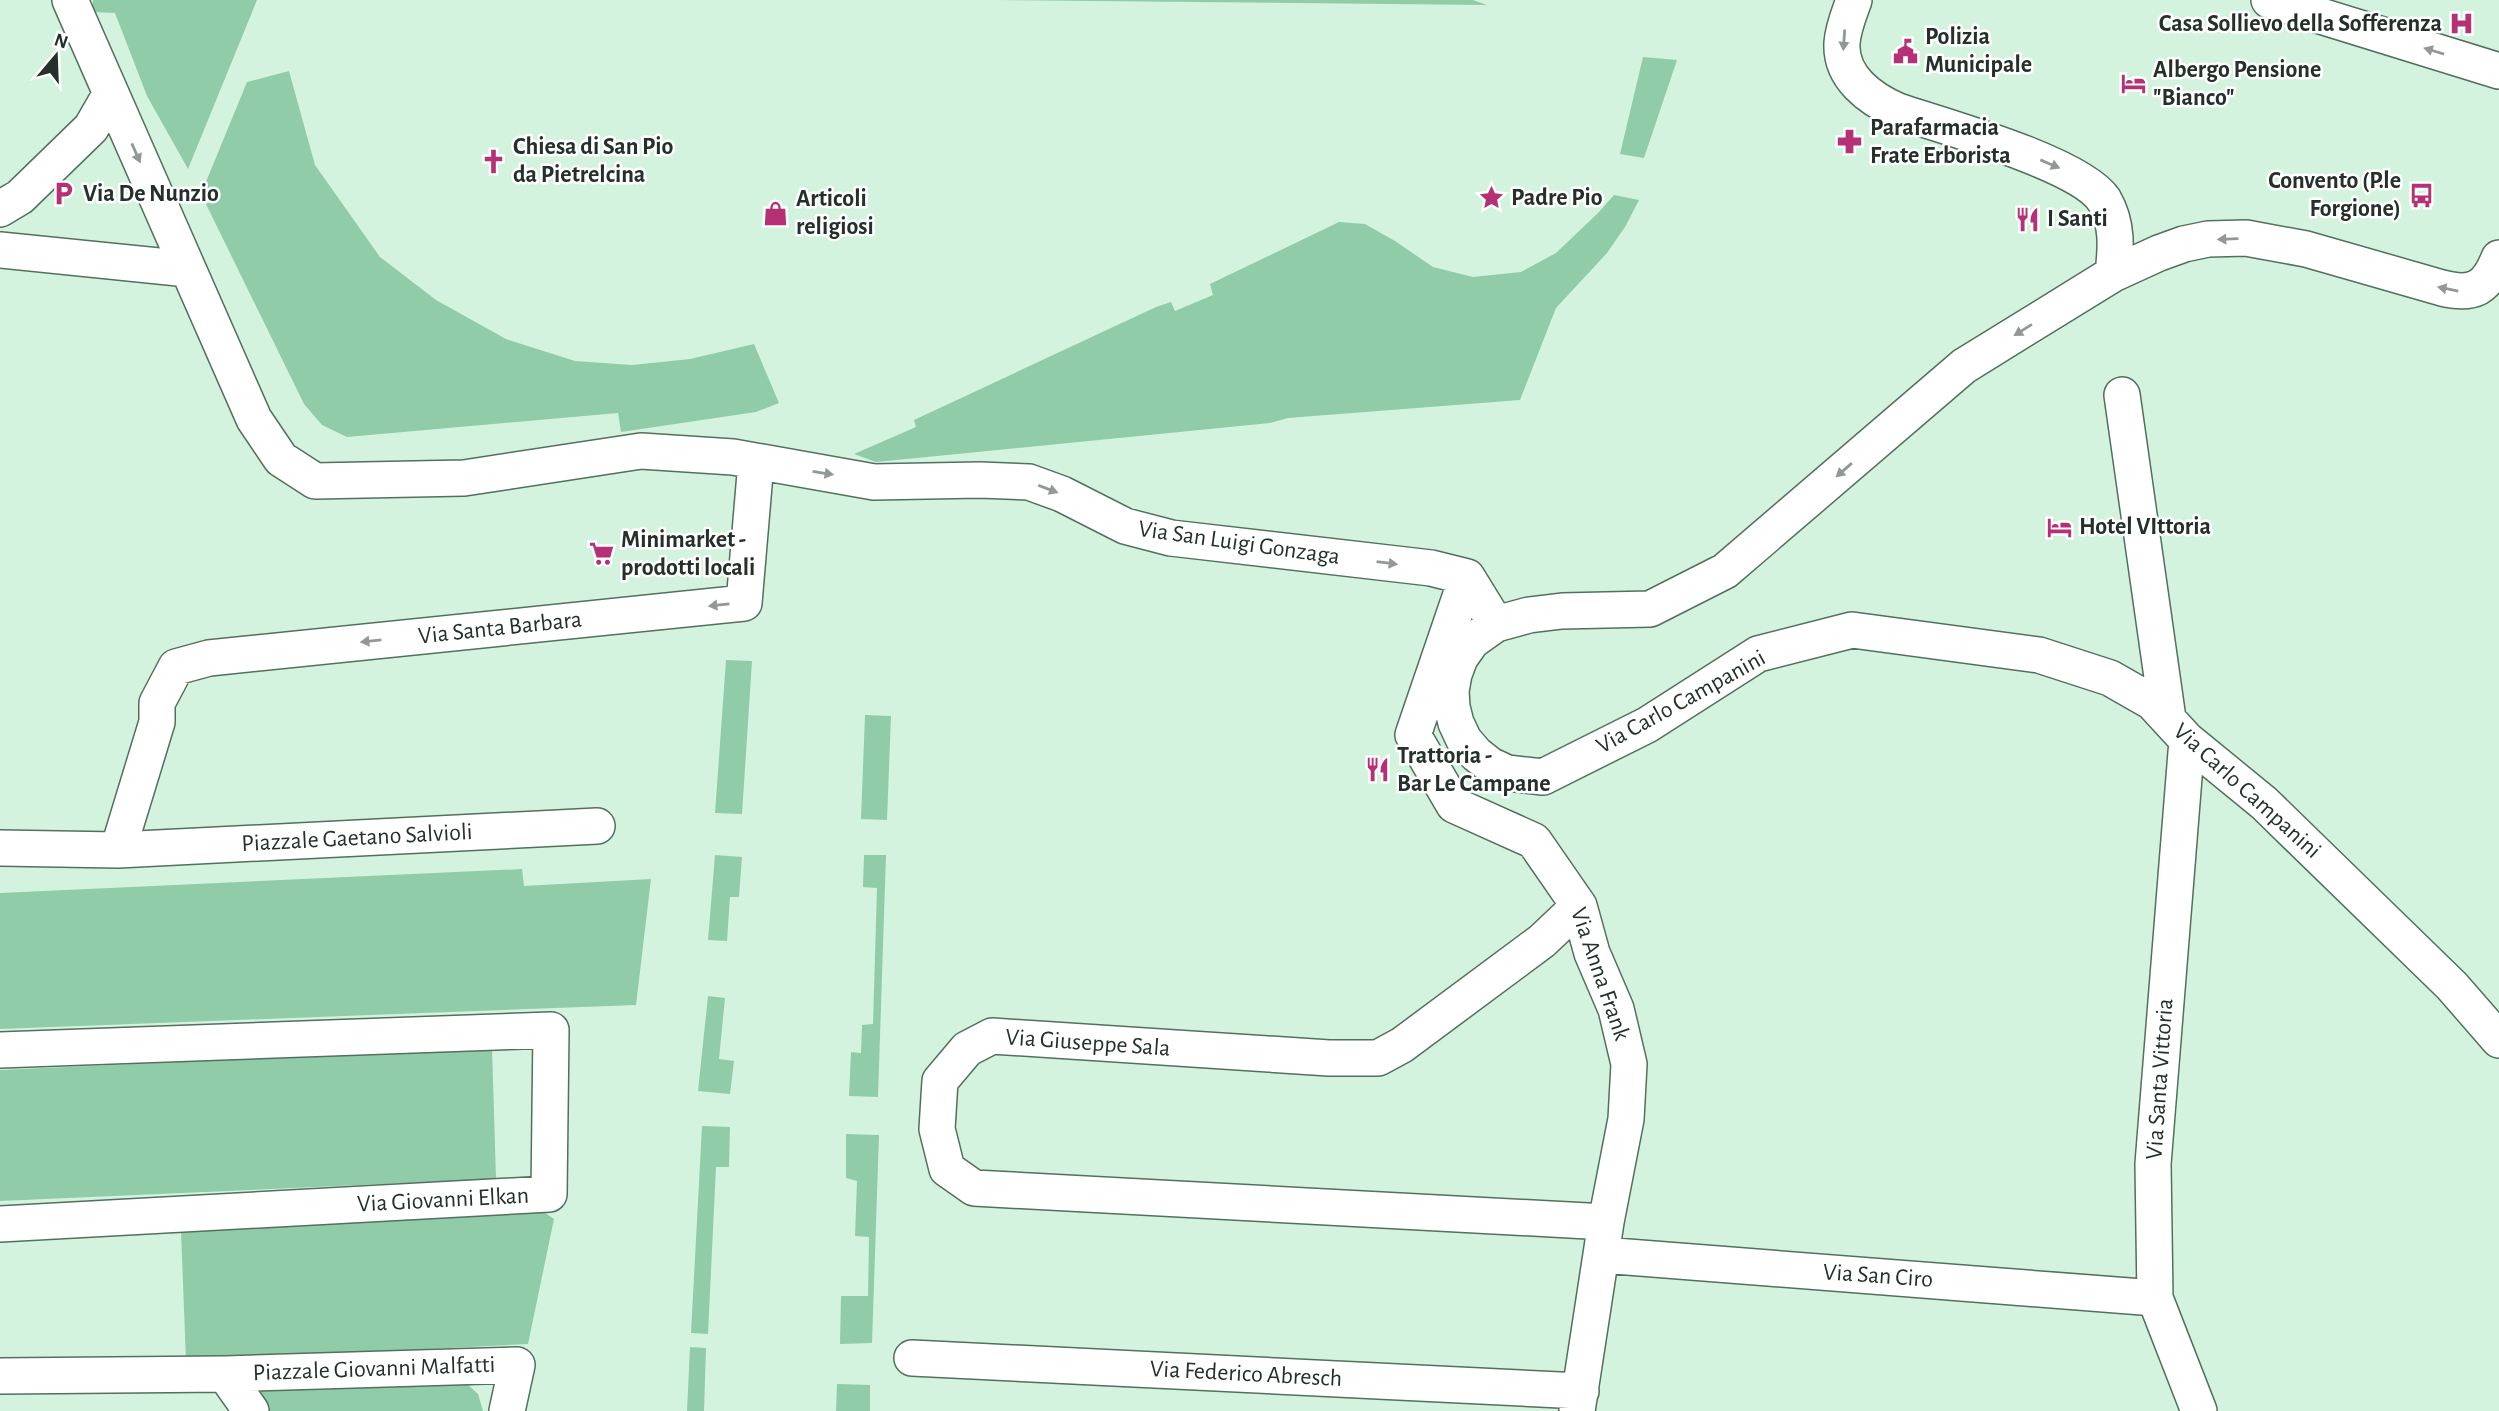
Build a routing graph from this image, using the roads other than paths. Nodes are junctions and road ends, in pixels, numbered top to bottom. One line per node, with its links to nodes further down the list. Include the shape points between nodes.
1 (70, 0): 5 (street, Via San Luigi Gonzaga)
2 (1854, 0): 10 (street, one-way to 10, via 1842,45 1849,70 1862,89 1898,111 2043,161 2090,186 2103,198 2115,228)
3 (2269, 0): 4 (street, one-way to 3)
4 (2499, 71)
5 (110, 95): 6 (street, via 91,128 20,197); 9 (street, Via San Luigi Gonzaga, one-way to 9)
6 (0, 209)
7 (0, 250): 9 (street)
8 (2499, 258): 10 (street, Via Carlo Campanini, one-way to 10, via 2486,283 2462,292 2306,249 2246,238 2184,244)
9 (188, 269): 12 (street, Via San Luigi Gonzaga, via 254,419 281,459 315,481 464,478 641,451)
10 (2113, 274): 14 (street, Via Carlo Campanini, one-way to 14, via 1964,366 1725,571 1650,609 1562,611)
11 (2122, 395): 15 (street, Via Santa Vittoria)
12 (755, 462): 13 (street, Via San Luigi Gonzaga, one-way to 13, via 874,482 1029,482 1145,533 1431,568); 18 (street, Via Santa Barbara, one-way to 18, via 744,603 209,658 176,667 157,703 157,722)
13 (1467, 577): 14 (street); 19 (street, Via Anna Frank, via 1413,735 1454,805 1534,841)
14 (1496, 624): 15 (street, Via Carlo Campanini, via 1472,641 1460,658 1451,691 1452,707 1464,740 1476,754 1507,773 1525,777 1543,777 1647,725 1758,654 1852,630 2039,655 2110,678 2152,702)
15 (2178, 729): 20 (street, Via Carlo Campanini, via 2264,803 2452,986); 24 (street, Via Santa Vittoria, via 2153,1164)
16 (597, 826): 18 (street, Piazzale Gaetano Salvioli)
17 (0, 848): 18 (street, Piazzale Gaetano Salvioli)
18 (118, 850)
19 (1579, 905): 23 (street, Via Anna Frank, via 1592,953 1616,1009 1629,1064 1626,1119); 23 (street, Via Giuseppe Sala, via 1542,941 1378,1058 992,1036 967,1049 940,1081 937,1129 947,1169 974,1188)
20 (2499, 1040)
21 (0, 1050): 22 (street, Via Giovanni Elkan, via 551,1030 549,1194)
22 (0, 1224)
23 (1604, 1238): 24 (street, Via San Ciro); 28 (street, Via Anna Frank)
24 (2155, 1298): 31 (street, Via Santa Vittoria)
25 (912, 1358): 28 (street, Via Federico Abresch)
26 (225, 1374): 27 (street, Piazzale Giovanni Malfatti); 29 (street, Piazzale Giovanni Malfatti); 30 (street, Piazzale Giovanni Malfatti, via 517,1365)
27 (0, 1376)
28 (1579, 1401)
29 (251, 1411)
30 (507, 1411)
31 (2199, 1411)

